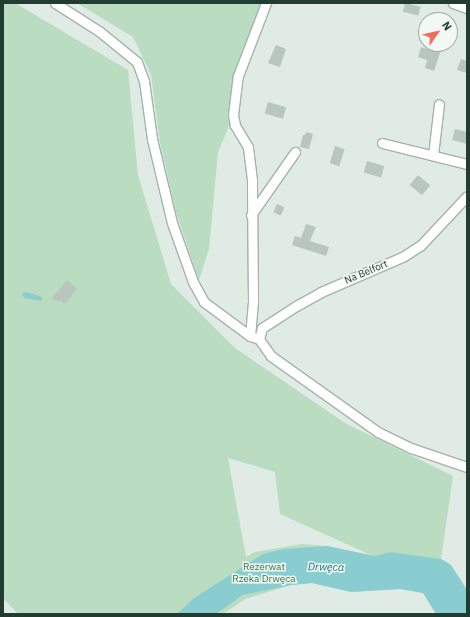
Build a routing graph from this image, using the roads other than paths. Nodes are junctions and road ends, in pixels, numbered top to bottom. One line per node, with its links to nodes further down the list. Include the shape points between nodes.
1 (55, 3): 12 (street, via 99,31 137,62 144,81 152,140 172,223 193,282 204,302)
2 (266, 3): 11 (street, via 238,76 232,115 248,147 252,180)
3 (453, 3): 4 (street)
4 (467, 8)
5 (439, 104): 8 (street)
6 (382, 143): 8 (street)
7 (295, 152): 11 (street)
8 (433, 156): 9 (street)
9 (467, 164)
10 (467, 196): 12 (street, Na Belfort, via 421,245 404,256 321,292 262,328)
11 (251, 215): 12 (street)
12 (254, 338): 13 (street, via 271,356 378,432 411,448)
13 (467, 466)

